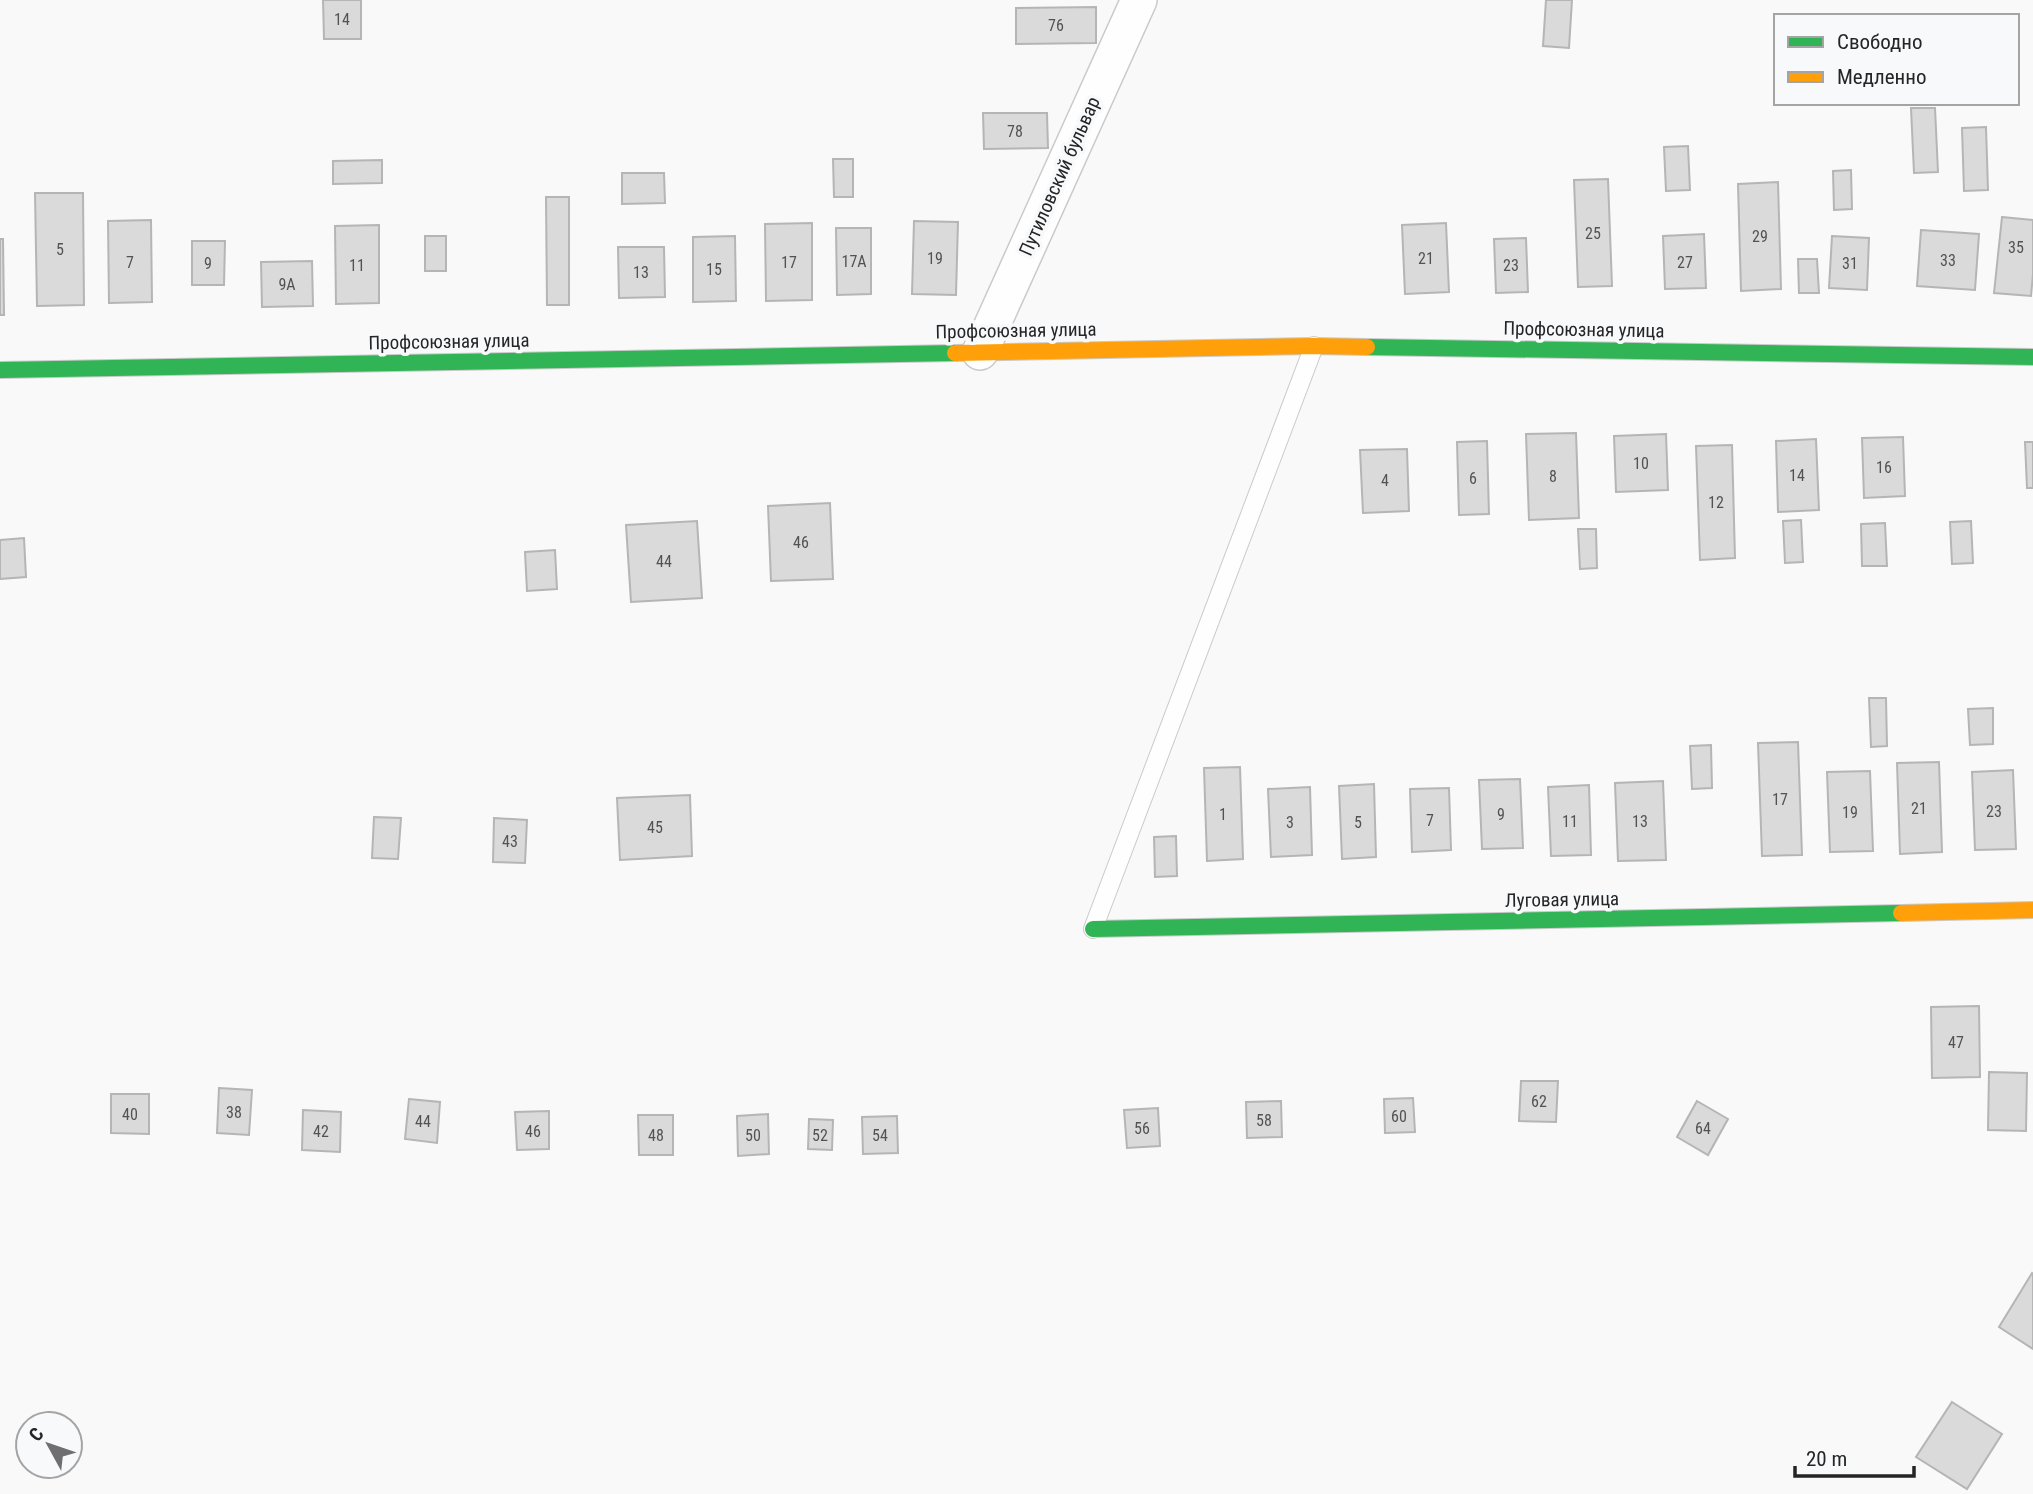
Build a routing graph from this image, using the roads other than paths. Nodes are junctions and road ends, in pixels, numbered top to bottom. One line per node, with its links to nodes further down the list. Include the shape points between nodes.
1 (1139, 0): 3 (street, Путиловский бульвар)
2 (1314, 346): 3 (street, Профсоюзная улица); 4 (street, Профсоюзная улица); 7 (lane)
3 (980, 352): 5 (street, Профсоюзная улица)
4 (2033, 357)
5 (0, 370)
6 (2033, 910): 7 (street, Луговая улица)
7 (1093, 929)

